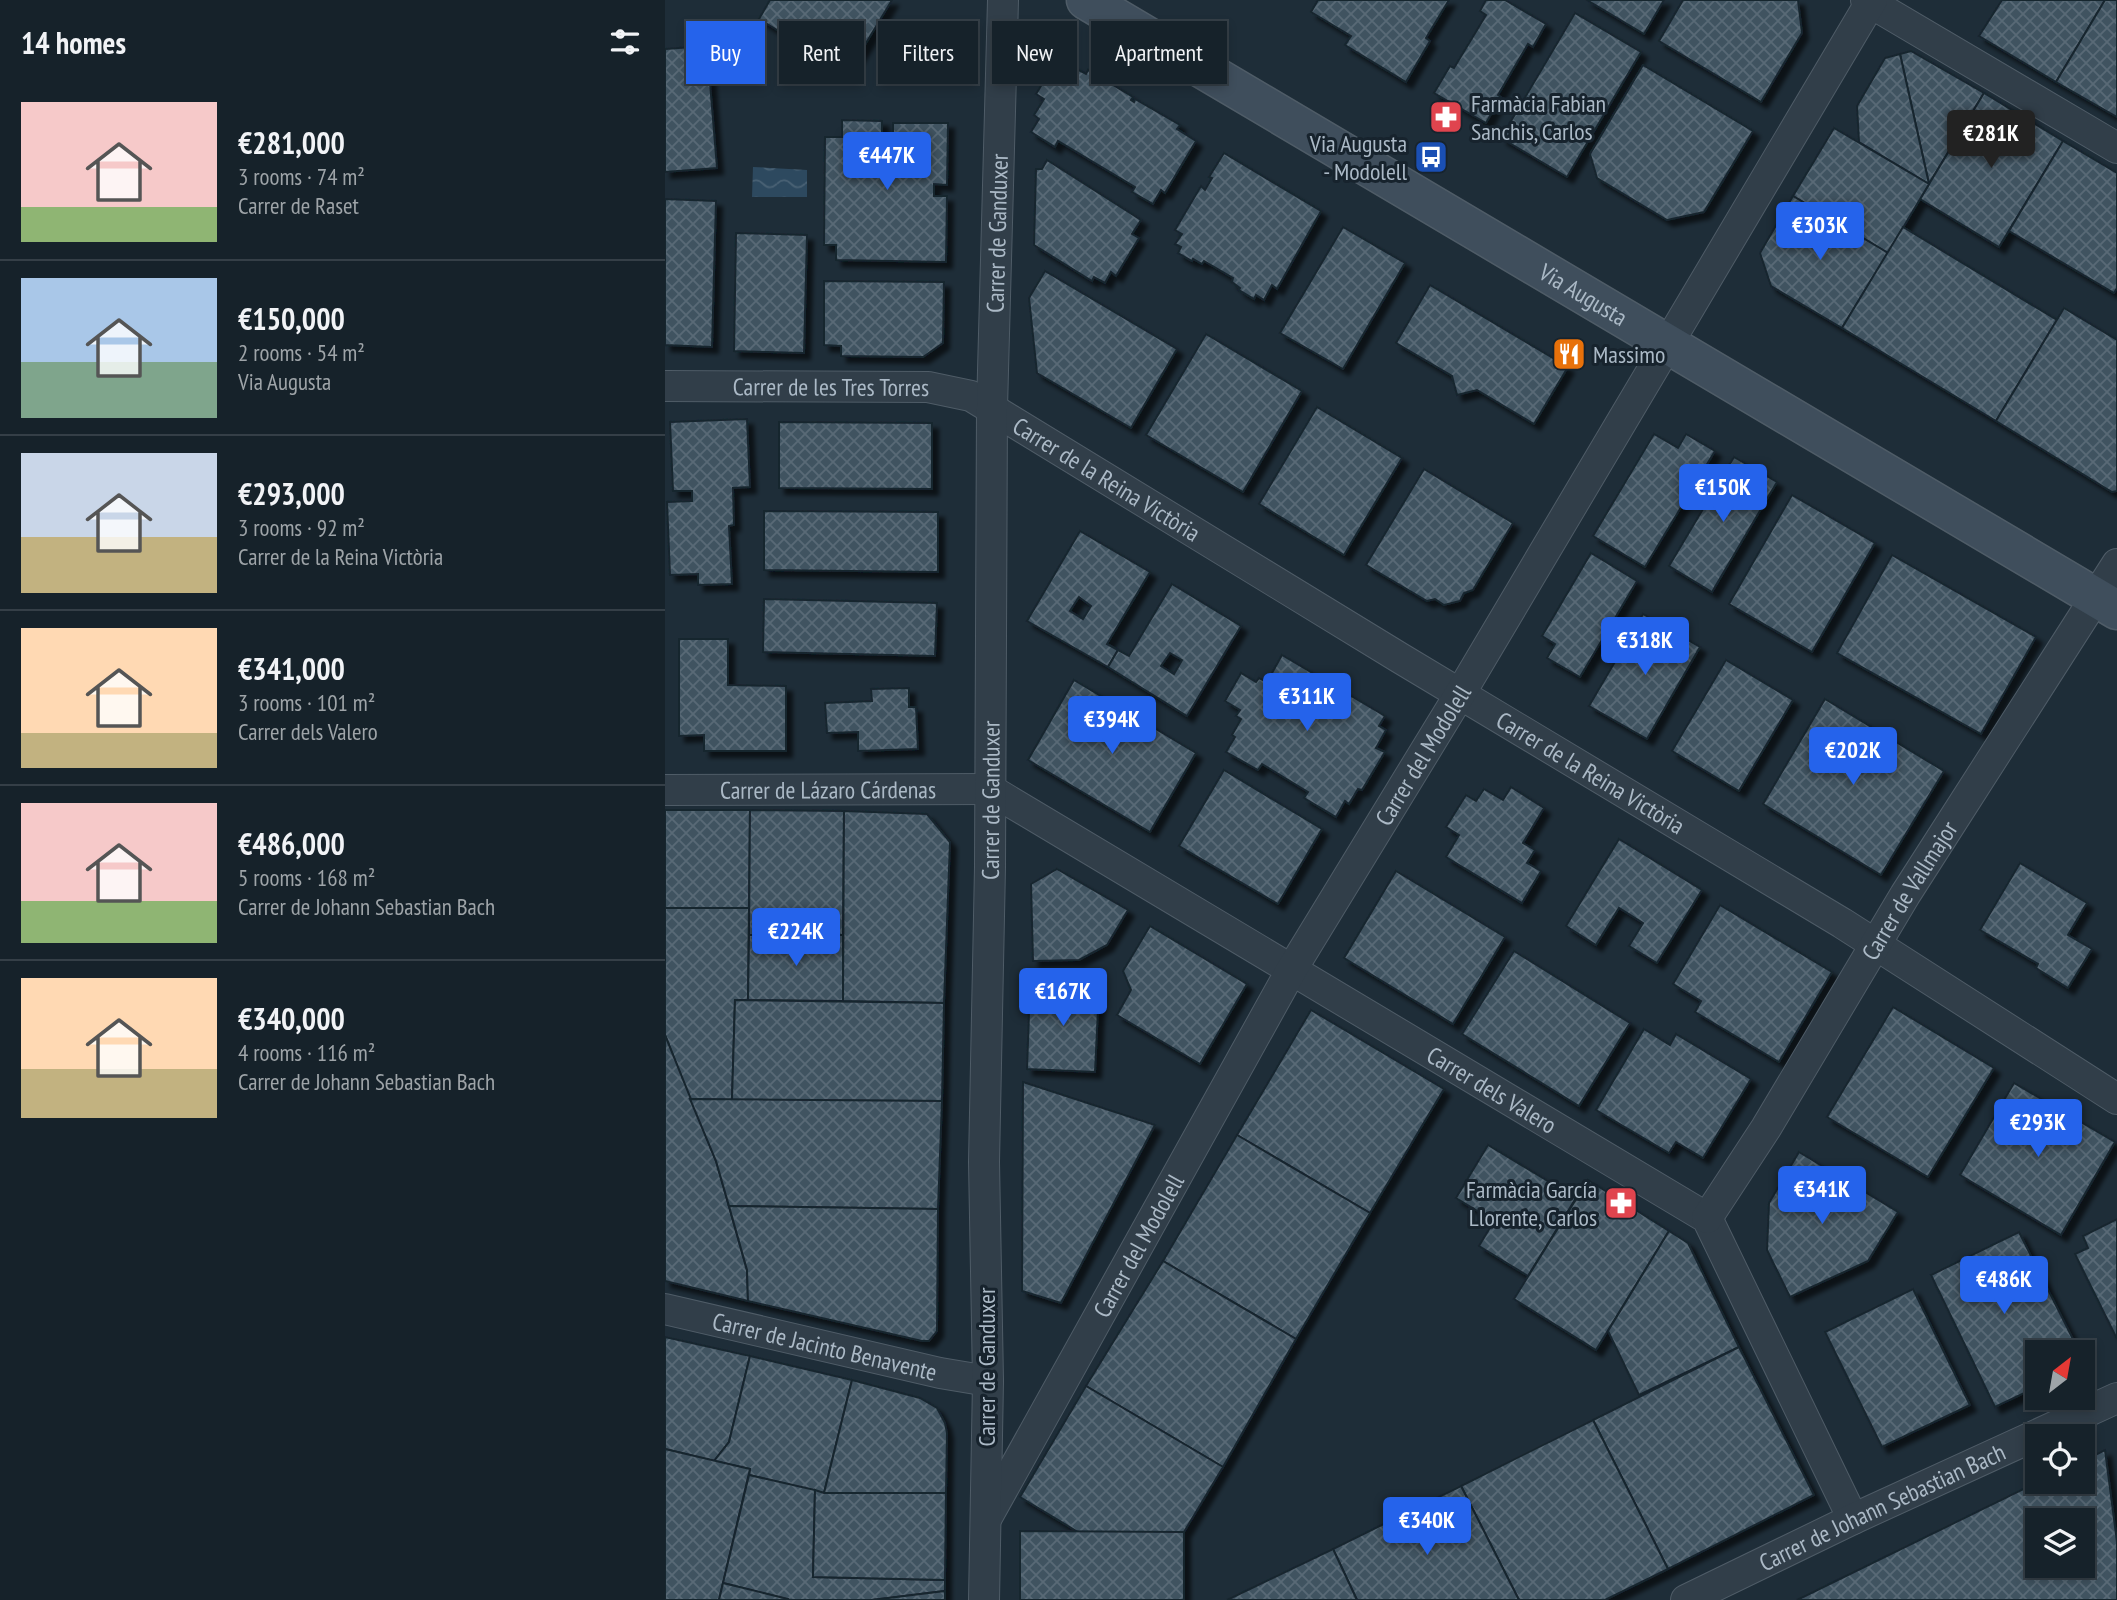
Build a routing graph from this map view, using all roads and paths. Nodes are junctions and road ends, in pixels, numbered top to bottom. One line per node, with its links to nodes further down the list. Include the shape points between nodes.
1 (1003, 0): 7 (street, Carrer de Ganduxer)
2 (1086, 0): 5 (main road, Via Augusta)
3 (1870, 1): 4 (street); 5 (street, Carrer del Modolell)
4 (2117, 148)
5 (1667, 343): 9 (main road, Via Augusta); 10 (street, Carrer del Modolell)
6 (665, 386): 7 (street, Carrer de les Tres Torres, via 928,387 971,396)
7 (992, 408): 10 (street, Carrer de la Reina Victòria); 11 (street, Carrer de Ganduxer)
8 (2117, 564): 9 (street, Carrer de Vallmajor)
9 (2107, 604): 13 (street, Carrer de Vallmajor)
10 (1461, 694): 13 (street, Carrer de la Reina Victòria); 14 (street, Carrer del Modolell)
11 (989, 789): 12 (street, Carrer de Lázaro Cárdenas); 14 (street, Carrer dels Valero); 18 (street, Carrer de Ganduxer, via 984,1162)
12 (665, 790)
13 (1875, 945): 15 (street, Carrer de la Reina Victòria); 16 (street, Carrer de Vallmajor)
14 (1292, 969): 16 (street, Carrer dels Valero); 20 (street, Carrer del Modolell)
15 (2117, 1099)
16 (1707, 1219): 21 (street)
17 (665, 1309): 18 (street, Carrer de Jacinto Benavente)
18 (988, 1381): 20 (street, Carrer de Ganduxer)
19 (2117, 1398): 21 (street, Carrer de Johann Sebastian Bach)
20 (986, 1519): 22 (street, Carrer de Ganduxer)
21 (1853, 1519): 23 (street, Carrer de Johann Sebastian Bach)
22 (984, 1600)
23 (1686, 1600)

